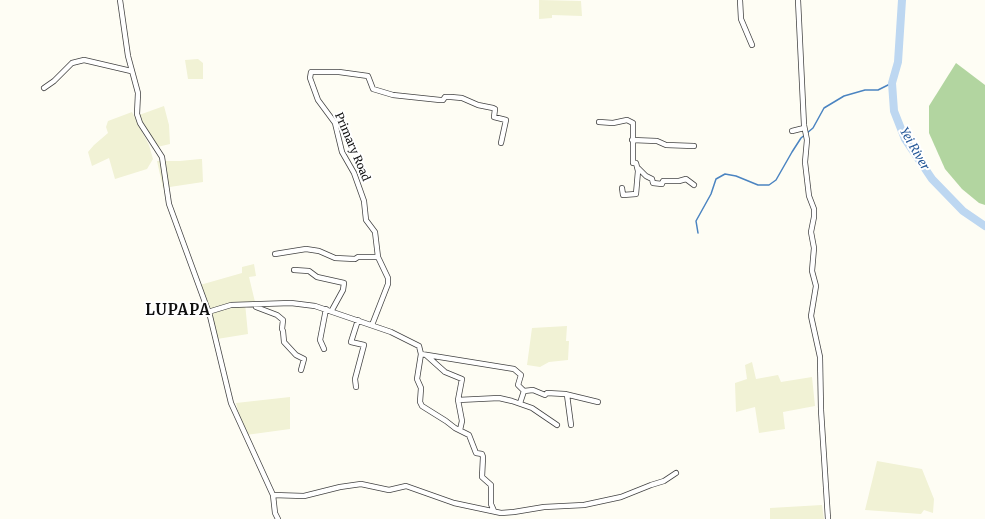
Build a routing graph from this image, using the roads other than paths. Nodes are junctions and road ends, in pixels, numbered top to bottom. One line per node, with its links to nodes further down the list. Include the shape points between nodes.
1 (120, 0): 5 (street)
2 (740, 0): 4 (street, via 741,19)
3 (798, 0): 8 (street)
4 (752, 45)
5 (131, 71): 6 (street, via 84,60 72,63); 22 (street, via 138,93 137,114 162,157 169,204)
6 (44, 88)
7 (599, 122): 10 (street, via 627,120 633,123)
8 (804, 128): 9 (street); 41 (street, via 807,140 805,162 809,196 814,209 811,232 814,248 812,271 816,286 811,316 820,357)
9 (792, 131)
10 (632, 140): 12 (street); 13 (street, via 633,163 636,163)
11 (501, 143): 17 (street, Primary Road, via 506,120 494,117 493,108 462,98 445,96 440,100 392,96 373,89 368,76 311,72 310,78 318,100 334,124 342,152 354,173 364,201 366,220 376,232)
12 (694, 146)
13 (638, 168): 14 (street, via 652,179 653,183 662,184 663,181 679,181 686,178); 15 (street, via 636,194 623,194)
14 (694, 185)
15 (622, 188)
16 (275, 254): 17 (street, via 306,249 320,251 335,258)
17 (378, 257): 24 (street, via 388,278 388,284)
18 (294, 270): 21 (street, via 309,271 317,277 344,283)
19 (252, 305): 20 (street, via 291,304); 22 (street, via 231,305); 27 (street, via 283,320 284,342 296,355 304,359)
20 (326, 309): 21 (street); 25 (street, via 320,340)
21 (332, 310): 23 (street)
22 (208, 312): 38 (street, via 231,403)
23 (358, 320): 24 (street); 28 (street, via 351,342 364,345 355,379)
24 (372, 325): 26 (street, via 419,346)
25 (324, 349)
26 (423, 354): 29 (street, via 514,369 521,375 518,385); 31 (street, via 445,372 462,380); 36 (street, via 418,379 421,388 420,402 422,406)
27 (301, 370)
28 (356, 387)
29 (524, 391): 30 (street, via 533,390 545,395); 33 (street)
30 (567, 395): 32 (street); 35 (street)
31 (458, 400): 33 (street, via 499,398); 36 (street, via 462,420)
32 (598, 402)
33 (520, 403): 34 (street)
34 (557, 424)
35 (571, 424)
36 (460, 430): 39 (street, via 469,435 476,453 482,454 482,477 491,484 491,504)
37 (676, 473): 39 (street, via 664,481 621,497 584,505 514,512)
38 (273, 495): 39 (street, via 304,496 361,484 389,490 406,486 454,503); 40 (street)
39 (494, 511)
40 (278, 519)
41 (828, 519)

